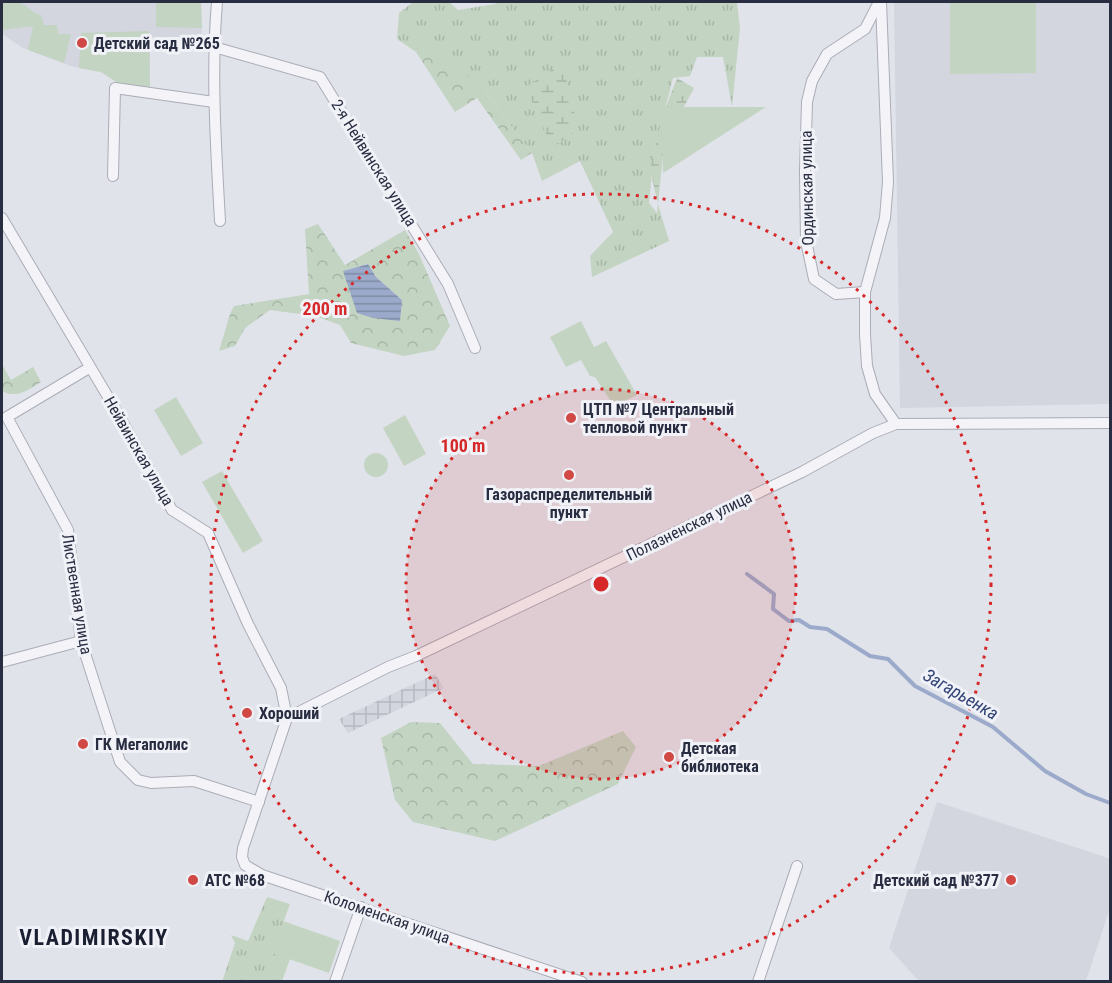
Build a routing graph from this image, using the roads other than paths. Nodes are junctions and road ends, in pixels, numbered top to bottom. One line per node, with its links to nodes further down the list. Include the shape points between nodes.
1 (217, 2): 3 (street)
2 (880, 2): 8 (street, via 888,182 885,218); 8 (street, Ординская улица, via 865,28 827,54 812,81 806,114 806,241 814,279 836,294)
3 (214, 47): 4 (street); 9 (street, 2-я Нейвинская улица, via 320,77 448,284)
4 (214, 102): 5 (street, via 115,88); 7 (street)
5 (113, 176)
6 (2, 218): 10 (street, Нейвинская улица)
7 (220, 221)
8 (865, 292): 12 (street, via 867,366 875,394)
9 (475, 348)
10 (89, 368): 13 (street, Лиственная улица, via 7,417 68,530); 15 (street, Нейвинская улица, via 172,510 208,532 281,688)
11 (1110, 423): 12 (street, Полазненская улица)
12 (896, 424): 15 (street, Полазненская улица)
13 (81, 641): 14 (street); 16 (street, Лиственная улица, via 120,762 138,780 194,781)
14 (2, 662)
15 (287, 718): 16 (street, Нейвинская улица)
16 (259, 802): 17 (street, Нейвинская улица)
17 (254, 814): 19 (street, Коломенская улица, via 242,857 245,865)
18 (797, 866): 22 (street)
19 (361, 908): 20 (street); 21 (street, Коломенская улица)
20 (335, 981)
21 (582, 981)
22 (758, 981)

